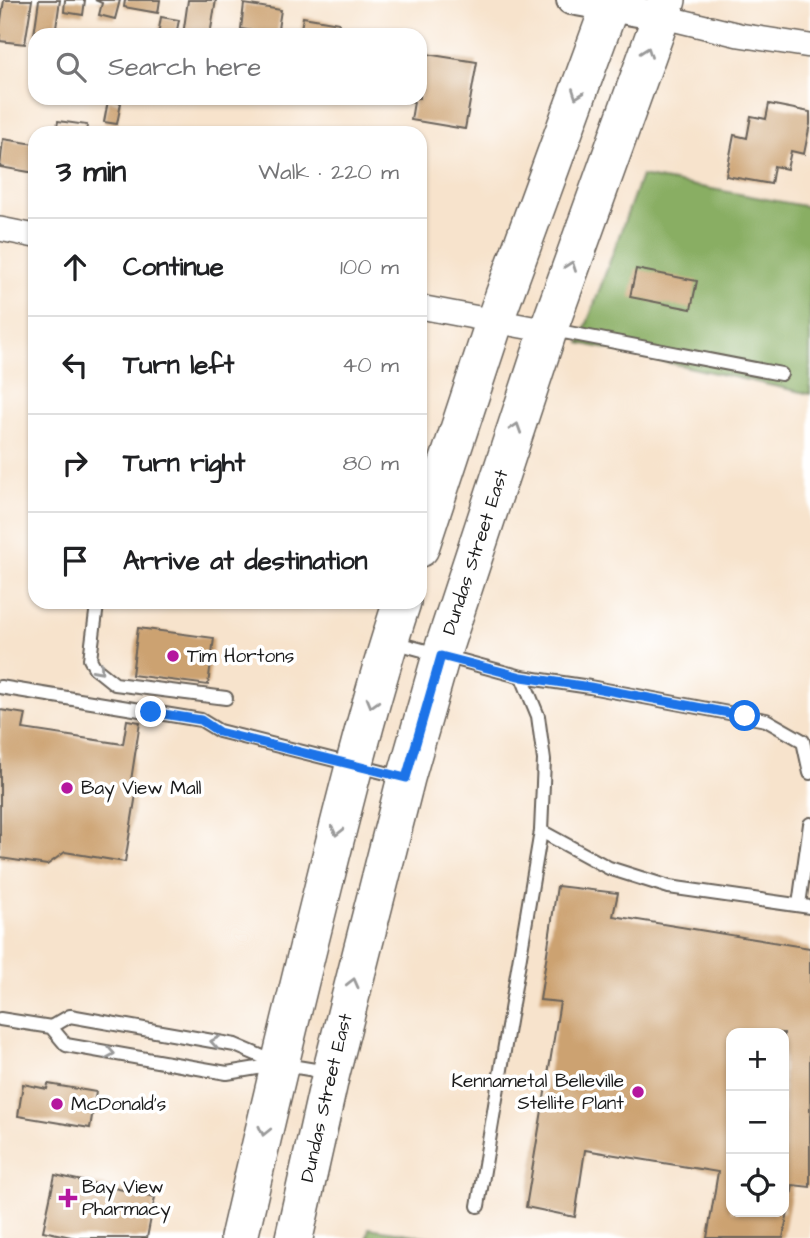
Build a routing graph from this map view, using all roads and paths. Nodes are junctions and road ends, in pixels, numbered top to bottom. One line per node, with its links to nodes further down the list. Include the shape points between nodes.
1 (571, 0): 2 (street)
2 (610, 4): 3 (street); 8 (main road, one-way to 8)
3 (663, 8): 4 (street, via 738,34); 9 (main road, Dundas Street East, one-way to 3)
4 (810, 46)
5 (0, 229): 6 (street)
6 (28, 235)
7 (427, 308): 8 (street)
8 (495, 320): 9 (street); 11 (main road)
9 (548, 331): 10 (lane); 15 (main road, Dundas Street East, one-way to 9)
10 (781, 374)
11 (427, 527)
12 (96, 609): 18 (lane, one-way to 18, via 90,659 114,684)
13 (400, 609): 14 (main road)
14 (389, 641): 15 (lane); 19 (main road, one-way to 19)
15 (441, 656): 16 (lane); 21 (main road, Dundas Street East)
16 (522, 677): 20 (lane, via 766,720 803,741); 23 (lane, via 538,716 544,760)
17 (0, 687): 19 (lane, via 201,720 219,732)
18 (226, 698)
19 (354, 765): 21 (lane); 27 (main road, one-way to 27)
20 (810, 774)
21 (406, 778): 28 (main road, Dundas Street East, one-way to 21)
22 (810, 824): 24 (lane)
23 (541, 831): 24 (lane, via 609,868 670,887); 29 (lane)
24 (805, 906)
25 (0, 1019): 26 (lane)
26 (51, 1027): 27 (lane, one-way to 26, via 235,1045 70,1016); 27 (lane, one-way to 27, via 66,1045 189,1067 228,1073)
27 (279, 1064): 28 (lane); 30 (main road, one-way to 30)
28 (331, 1073): 31 (main road, Dundas Street East)
29 (478, 1206)
30 (239, 1238)
31 (294, 1238)

